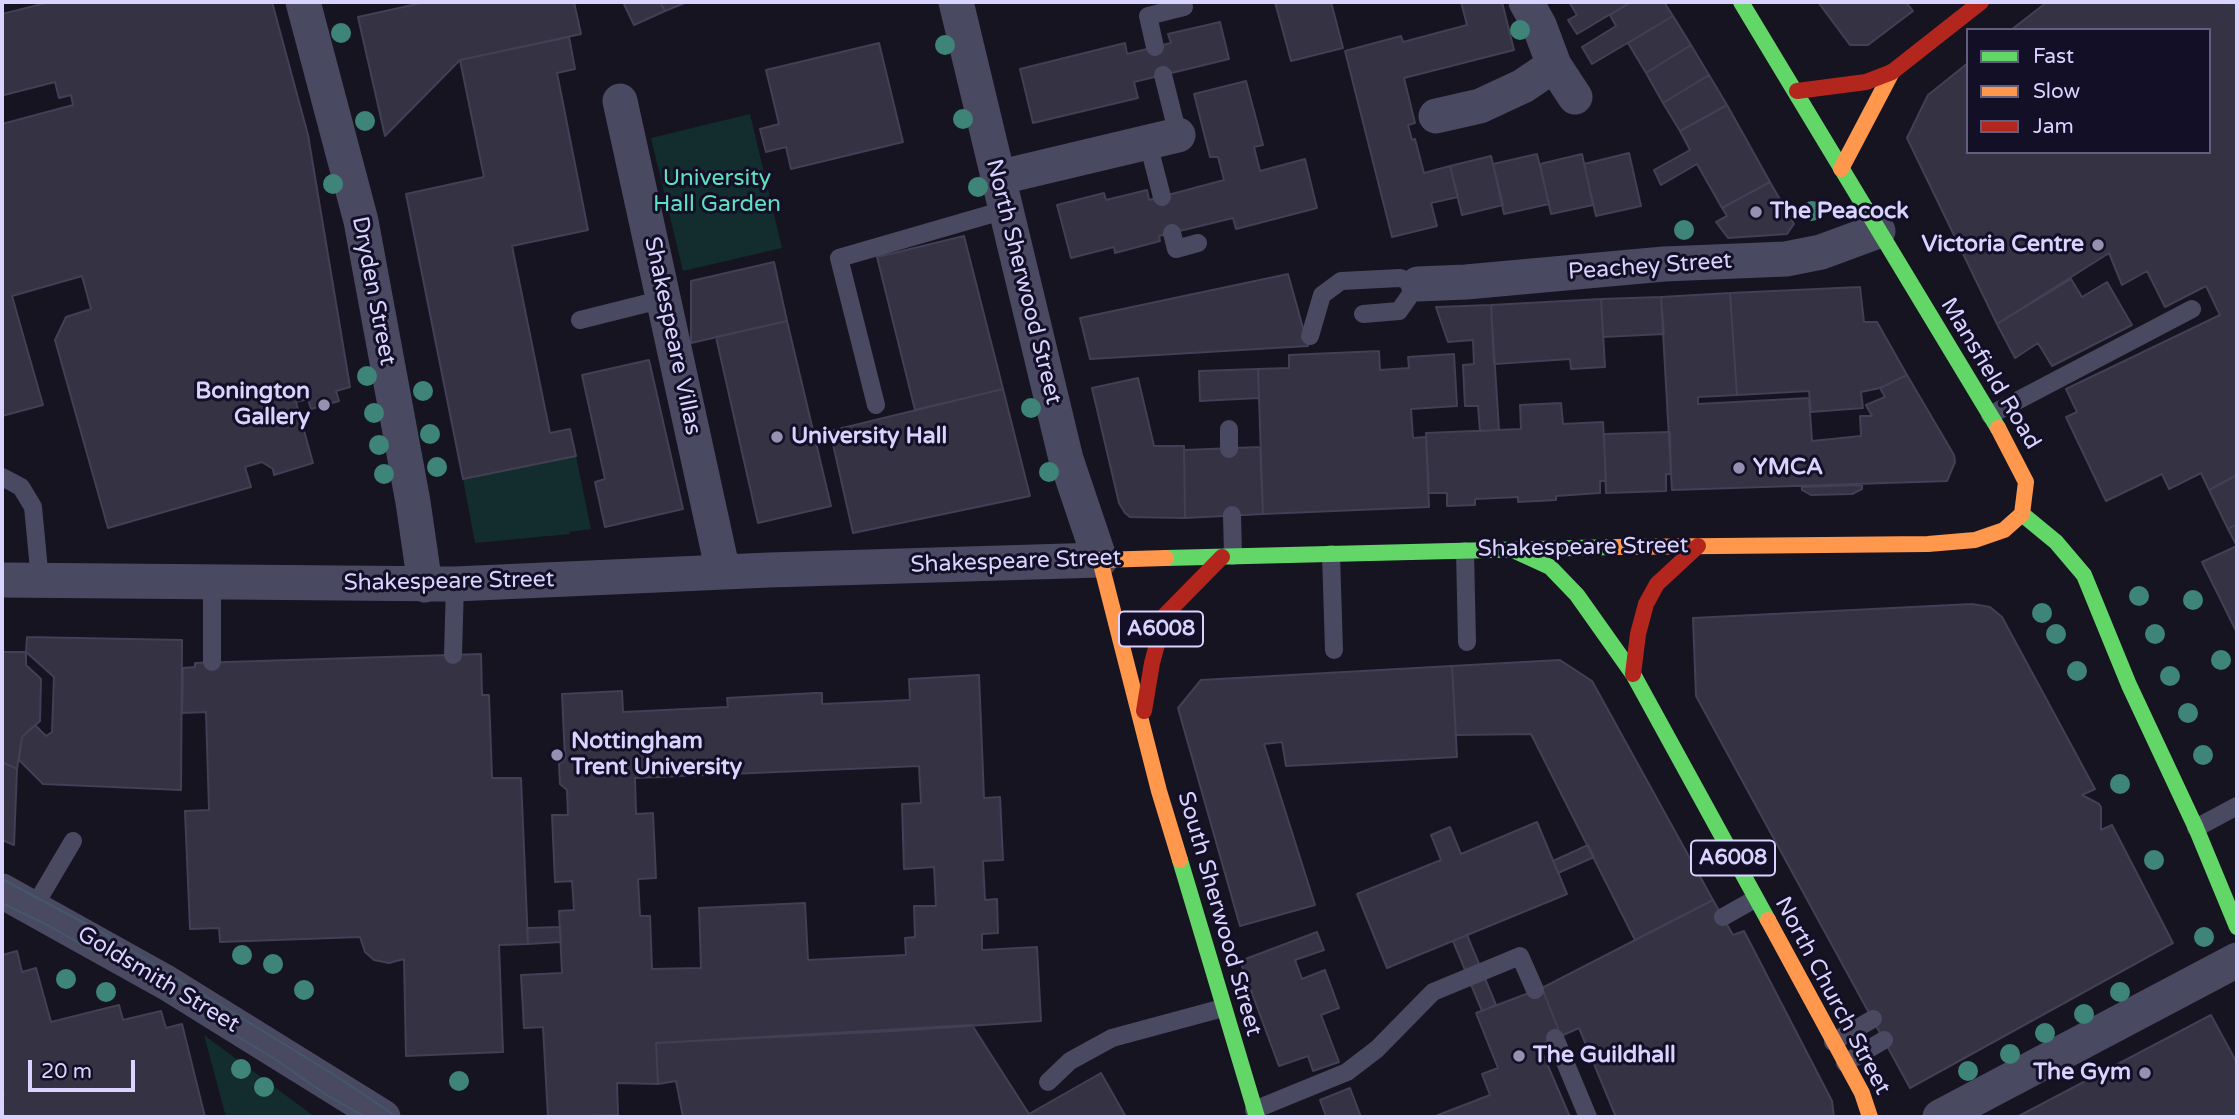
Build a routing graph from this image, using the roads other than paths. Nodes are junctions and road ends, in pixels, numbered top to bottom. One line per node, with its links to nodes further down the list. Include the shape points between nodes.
1 (956, 2): 17 (street, North Sherwood Street)
2 (1526, 2): 8 (street)
3 (1741, 2): 11 (main road, Mansfield Road)
4 (1981, 2): 9 (main road)
5 (303, 5): 45 (street, Dryden Street, via 361,221 413,502)
6 (1184, 7): 7 (lane, via 1148,16)
7 (1156, 47)
8 (1554, 65): 12 (street); 14 (street, via 1480,106)
9 (1892, 72): 11 (main road, via 1866,82); 16 (main road)
10 (1163, 75): 15 (lane)
11 (1797, 92): 16 (main road, Mansfield Road)
12 (1575, 97)
13 (620, 101): 23 (street, Shakespeare Villas)
14 (1436, 116)
15 (1163, 139): 17 (street); 18 (lane)
16 (1841, 169): 19 (main road, Mansfield Road)
17 (1001, 194): 28 (lane, via 839,258); 40 (street, North Sherwood Street, via 1066,459)
18 (1162, 197)
19 (1878, 231): 22 (street, Peachey Street, via 1821,252 1786,258); 29 (main road, Mansfield Road)
20 (1172, 233): 21 (lane, via 1176,249)
21 (1198, 243)
22 (1418, 284): 25 (lane, via 1399,312); 27 (lane, via 1399,278 1341,281 1322,295)
23 (664, 299): 26 (lane); 41 (street, Shakespeare Villas)
24 (2192, 310): 29 (lane)
25 (1363, 314)
26 (580, 320)
27 (1310, 336)
28 (876, 405)
29 (1990, 415): 33 (main road, Mansfield Road, via 2025,482)
30 (1229, 429): 31 (lane)
31 (1229, 449)
32 (2, 477): 43 (lane, via 21,487 33,508)
33 (2022, 514): 35 (main road, Shakespeare Street / A6008, via 2004,530 1975,540); 53 (main road, via 2056,542 2084,575)
34 (1232, 515): 39 (lane)
35 (1698, 546): 36 (main road, Shakespeare Street / A6008); 50 (main road, via 1657,584 1646,604)
36 (1513, 550): 37 (main road, Shakespeare Street / A6008); 50 (main road, North Church Street / A6008, via 1550,567 1577,596)
37 (1465, 551): 38 (main road, Shakespeare Street / A6008); 46 (lane)
38 (1331, 554): 39 (main road, Shakespeare Street / A6008); 47 (lane)
39 (1227, 557): 40 (main road, Shakespeare Street / A6008); 51 (main road, South Sherwood Street / A6008, via 1165,615)
40 (1100, 560): 41 (street, Shakespeare Street); 51 (main road, South Sherwood Street / A6008)
41 (723, 572): 45 (street, Shakespeare Street)
42 (2, 580): 43 (street, Shakespeare Street)
43 (40, 580): 44 (street, Shakespeare Street)
44 (212, 583): 45 (street, Shakespeare Street); 49 (lane)
45 (440, 584): 48 (lane)
46 (1467, 642)
47 (1334, 650)
48 (453, 655)
49 (212, 662)
50 (1633, 674): 56 (main road, North Church Street / A6008)
51 (1142, 722): 62 (main road, South Sherwood Street / A6008)
52 (2237, 806): 53 (lane)
53 (2196, 828): 59 (main road)
54 (73, 841): 57 (lane)
55 (2, 891): 57 (street, Goldsmith Street)
56 (1755, 899): 58 (lane); 66 (main road, North Church Street / A6008)
57 (34, 908): 70 (street, Goldsmith Street, via 167,983)
58 (1723, 916)
59 (2237, 927)
60 (2237, 960): 73 (street)
61 (1535, 990): 69 (lane, via 1520,956 1433,992 1377,1049 1347,1072)
62 (1223, 1008): 68 (lane, via 1112,1038 1070,1061); 69 (main road, South Sherwood Street / A6008)
63 (1873, 1019): 66 (lane)
64 (1555, 1038): 71 (lane)
65 (1884, 1040): 67 (lane)
66 (1833, 1042): 67 (main road, North Church Street / A6008)
67 (1844, 1063): 72 (main road, North Church Street / A6008)
68 (1048, 1082)
69 (1256, 1114)
70 (383, 1117)
71 (1588, 1117)
72 (1870, 1117)
73 (1940, 1117)

